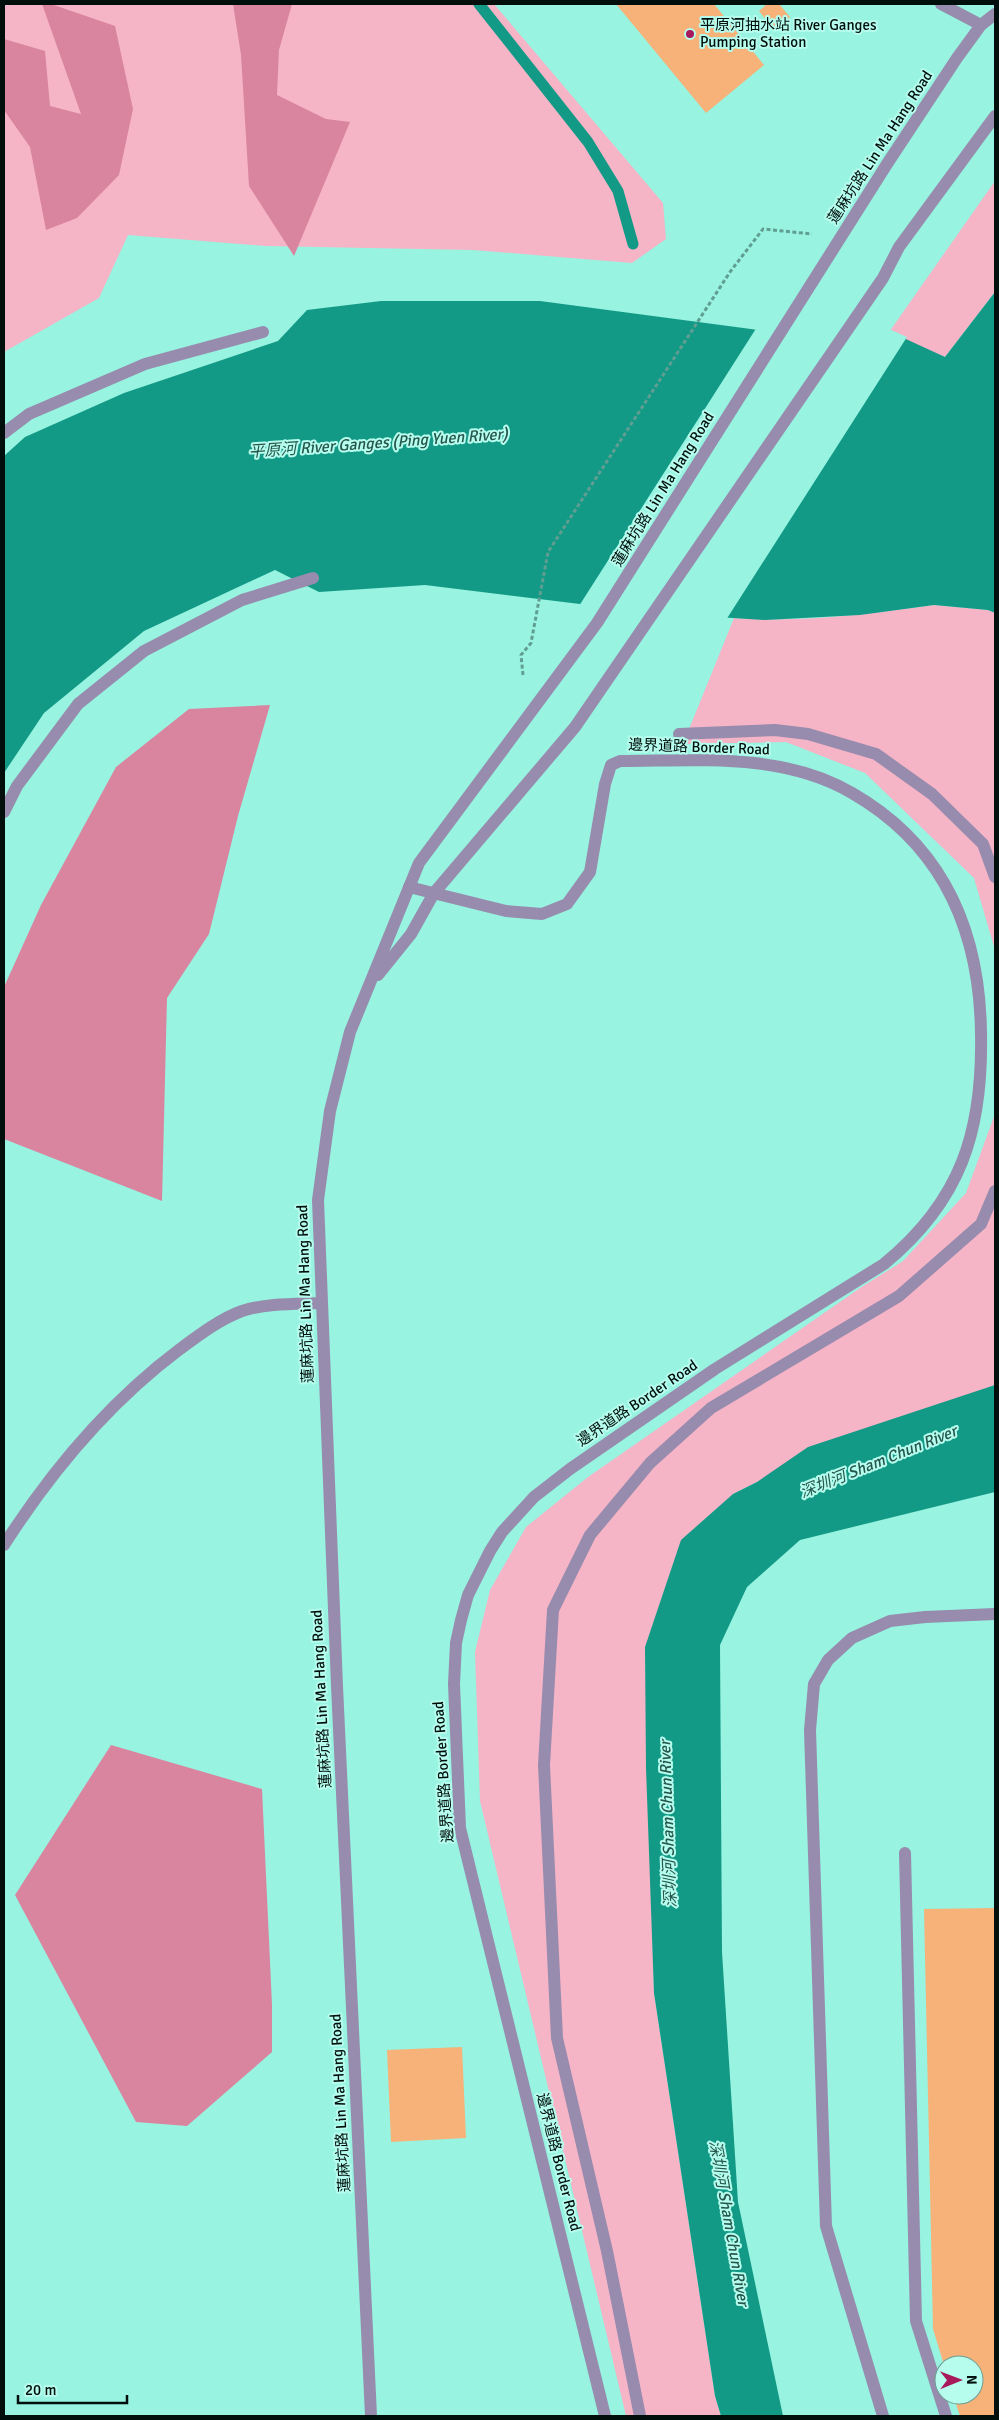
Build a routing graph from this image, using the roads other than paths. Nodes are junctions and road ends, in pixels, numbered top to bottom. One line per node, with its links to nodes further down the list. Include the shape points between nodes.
1 (941, 4): 3 (street)
2 (995, 14): 3 (street, 蓮麻坑路 Lin Ma Hang Road)
3 (981, 25): 11 (street, 蓮麻坑路 Lin Ma Hang Road, via 892,156 597,623 419,863)
4 (995, 116): 12 (street, 蓮麻坑路 Lin Ma Hang Road, via 900,247 883,278 575,727)
5 (263, 332): 6 (street, via 145,364 29,414)
6 (4, 433)
7 (313, 578): 9 (street, via 242,600 144,651 78,704 17,786)
8 (679, 734): 10 (street, via 775,730 808,734 876,754 932,794 983,844)
9 (4, 812)
10 (995, 877)
11 (409, 887): 12 (street, 邊界道路 Border Road); 13 (street, 蓮麻坑路 Lin Ma Hang Road)
12 (434, 893): 13 (street, 蓮麻坑路 Lin Ma Hang Road, via 410,934); 20 (street, 邊界道路 Border Road, via 506,912 542,914 567,904 590,872 605,784 611,766 620,761 774,765 824,779 873,806 913,841 935,868 960,911 980,987 982,1062 978,1112 965,1156 945,1197 916,1236 866,1276 741,1352 534,1496 502,1532 468,1595 456,1643 454,1684 460,1828)
13 (368, 986): 15 (street, 蓮麻坑路 Lin Ma Hang Road, via 345,1050 325,1137 318,1200)
14 (995, 1191): 21 (street, via 981,1224 899,1296 711,1408 650,1463 590,1535 553,1610 544,1765 557,2038 607,2251)
15 (321, 1303): 16 (street, via 272,1305 242,1311 215,1324 158,1366 113,1405 82,1438); 19 (street, 蓮麻坑路 Lin Ma Hang Road)
16 (4, 1545)
17 (995, 1614): 22 (street, via 890,1621 852,1638 828,1660 814,1684 810,1730 826,2226)
18 (905, 1853): 23 (street, via 916,2322)
19 (371, 2416)
20 (604, 2416)
21 (640, 2416)
22 (882, 2416)
23 (946, 2416)

